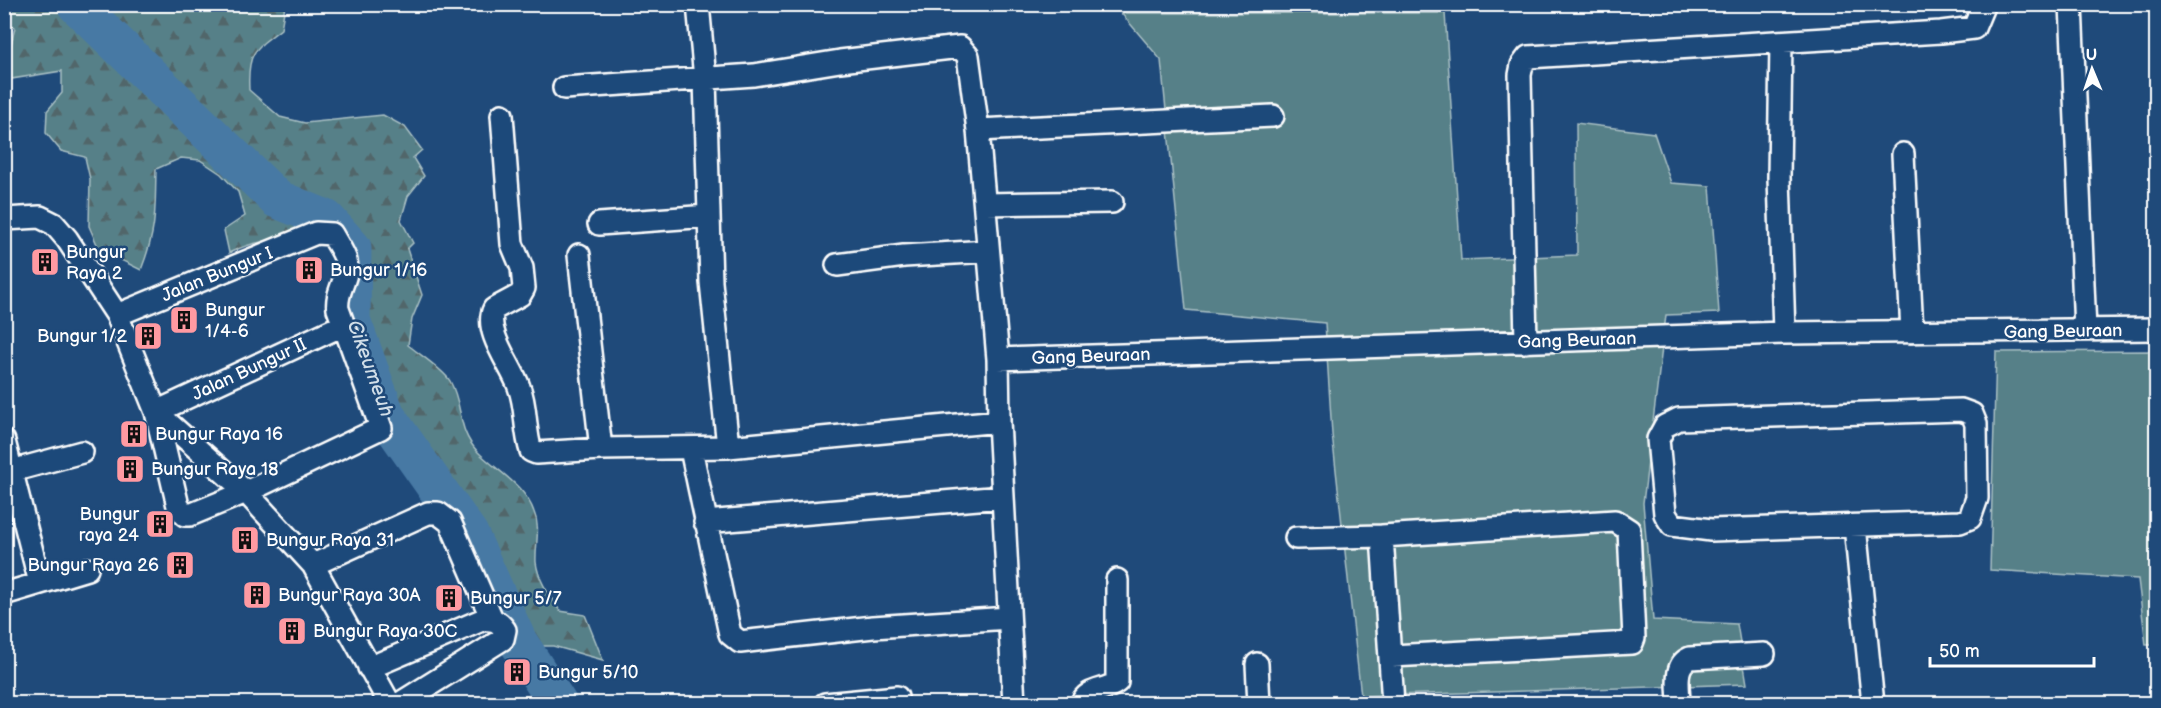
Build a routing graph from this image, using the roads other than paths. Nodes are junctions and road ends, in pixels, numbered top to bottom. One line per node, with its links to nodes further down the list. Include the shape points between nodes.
1 (698, 4): 5 (street)
2 (1984, 4): 4 (street, via 1974,28)
3 (2071, 4): 21 (street)
4 (1781, 42): 24 (street, via 1779,177); 25 (street, via 1528,57 1520,75)
5 (705, 79): 6 (street); 9 (street, via 960,47 968,56); 13 (street)
6 (564, 88)
7 (502, 115): 31 (street, via 512,244 522,268 524,288 520,295 494,309 494,332 519,386 531,451)
8 (1273, 116): 9 (street)
9 (978, 130): 12 (street)
10 (1903, 154): 23 (street)
11 (1112, 202): 12 (street)
12 (984, 204): 16 (street)
13 (709, 216): 15 (street); 30 (street, via 711,282)
14 (4, 219): 19 (street, via 40,217 54,224)
15 (600, 224)
16 (988, 251): 18 (street, via 904,255); 26 (street)
17 (579, 255): 31 (street)
18 (837, 265)
19 (117, 315): 20 (street, Jalan Bungur I, via 316,233 332,234 346,260 346,274 336,297); 27 (street)
20 (343, 325): 27 (street, Jalan Bungur II); 35 (street, via 381,428)
21 (2085, 330): 22 (street, Gang Beuraan); 23 (street, Gang Beuraan)
22 (2157, 330)
23 (1912, 332): 24 (street, Gang Beuraan)
24 (1784, 333): 25 (street, Gang Beuraan)
25 (1526, 342): 26 (street, Gang Beuraan)
26 (998, 367): 28 (street)
27 (156, 412): 35 (street); 35 (street, via 178,506 185,515)
28 (999, 421): 30 (street); 36 (street)
29 (4, 441): 34 (street)
30 (729, 447): 32 (street)
31 (601, 449): 32 (street)
32 (691, 449): 37 (street)
33 (82, 452): 34 (street)
34 (9, 472): 44 (street)
35 (246, 492): 41 (street)
36 (1002, 497): 37 (street); 46 (street)
37 (705, 522): 46 (street, via 730,633 740,642 873,627)
38 (1855, 526): 38 (street, via 1711,530 1672,525 1665,514 1658,439 1665,426 1678,419 1961,410 1972,414 1976,424 1977,498 1971,518 1960,522); 61 (street)
39 (1382, 536): 40 (street); 49 (street); 49 (street, via 1615,521 1629,530 1632,643)
40 (1296, 538)
41 (314, 565): 47 (street, via 429,513 438,513 450,522); 51 (street)
42 (87, 568): 44 (street)
43 (1117, 580): 57 (street, via 1117,682 1093,691)
44 (40, 583): 45 (street)
45 (4, 594)
46 (1009, 618): 56 (street)
47 (492, 619): 51 (street); 54 (street, via 505,630 502,639)
48 (1764, 654): 60 (street, via 1683,661 1679,668)
49 (1392, 656): 59 (street)
50 (1257, 664): 58 (street)
51 (369, 668): 53 (street)
52 (897, 697): 55 (street)
53 (390, 704)
54 (399, 704)
55 (825, 704)
56 (1014, 704)
57 (1081, 704)
58 (1259, 704)
59 (1393, 704)
60 (1679, 704)
61 (1873, 704)

